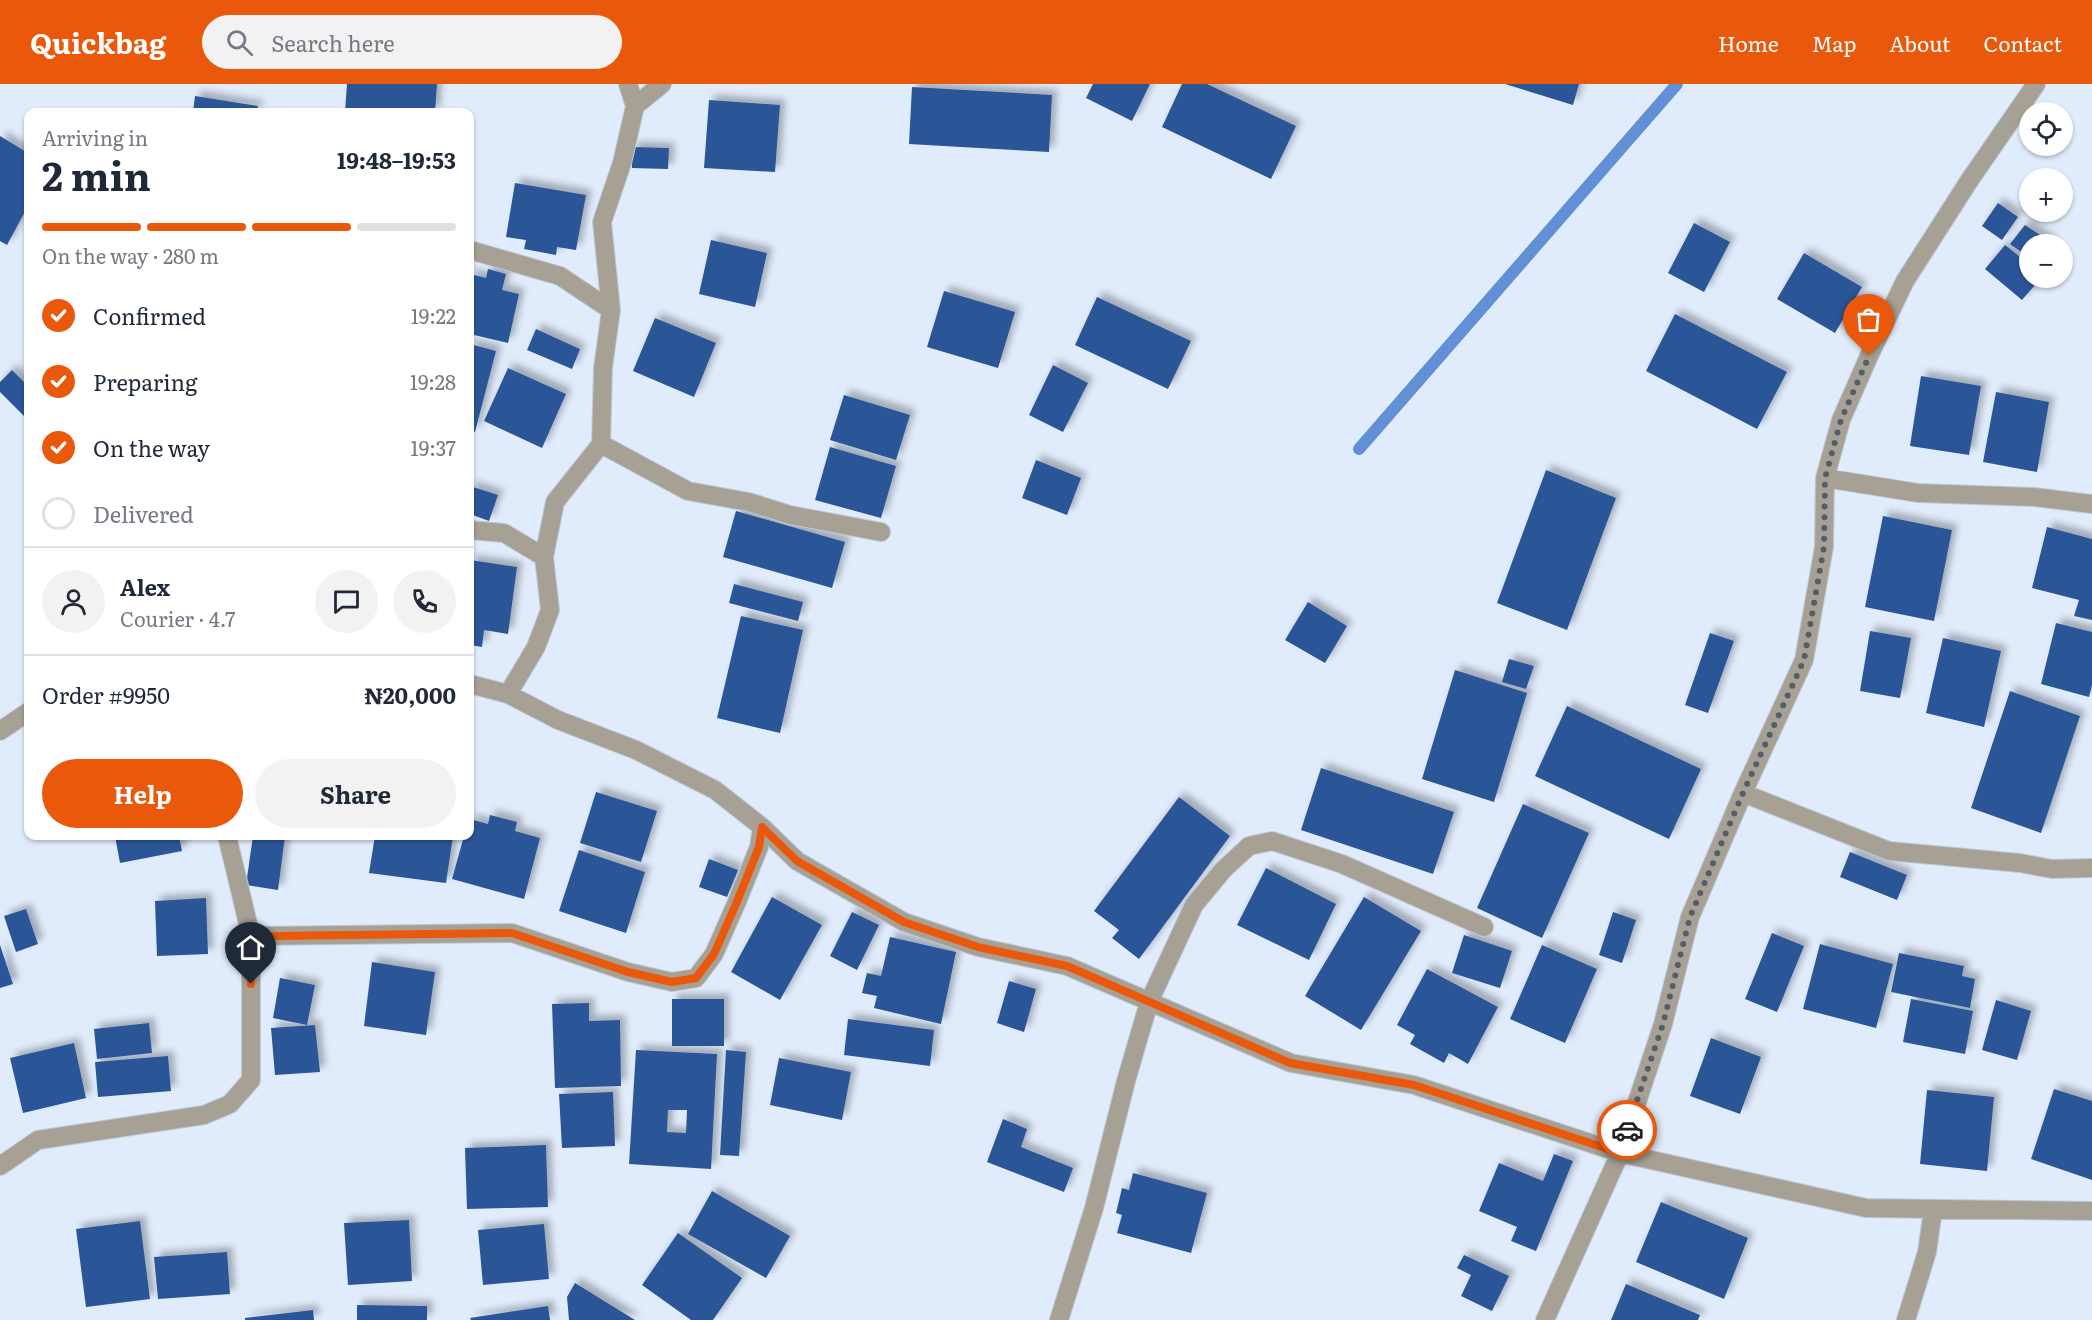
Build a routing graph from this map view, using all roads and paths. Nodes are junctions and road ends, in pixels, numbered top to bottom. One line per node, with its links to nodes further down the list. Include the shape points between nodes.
1 (628, 84): 4 (street)
2 (662, 84): 4 (street)
3 (2036, 84): 8 (street, via 1905,281 1841,420)
4 (635, 106): 6 (street, via 603,222)
5 (474, 251): 6 (street, via 560,276)
6 (611, 310): 7 (street, via 603,368)
7 (601, 444): 11 (street, via 688,491); 12 (street, via 555,502)
8 (1825, 478): 9 (street, via 1918,493 2034,497); 17 (street, via 1824,547 1804,660)
9 (2092, 504)
10 (474, 530): 12 (street, via 504,533)
11 (881, 532)
12 (544, 557): 14 (street, via 550,610 536,647)
13 (474, 685): 14 (street)
14 (508, 694): 18 (street, via 716,790)
15 (24, 715): 16 (street)
16 (0, 730)
17 (1743, 793): 20 (street, via 1889,851 2052,869); 24 (street, via 1690,917 1663,1024)
18 (762, 827): 22 (street, via 759,847 736,904 714,954 696,978 672,982 628,972 512,933); 23 (street, via 797,861 904,922 978,947 1067,966)
19 (228, 840): 22 (street)
20 (2092, 868)
21 (1484, 927): 23 (street, via 1342,864 1272,841 1249,846 1194,905)
22 (251, 936): 25 (street, via 251,1080 231,1104 204,1115 38,1140)
23 (1149, 1002): 24 (street, via 1290,1063 1414,1085); 28 (street, via 1095,1208)
24 (1620, 1153): 26 (street, via 1866,1208); 29 (street)
25 (0, 1166)
26 (1933, 1210): 27 (street); 30 (street, via 1927,1252)
27 (2092, 1211)
28 (1059, 1320)
29 (1545, 1320)
30 (1906, 1320)

